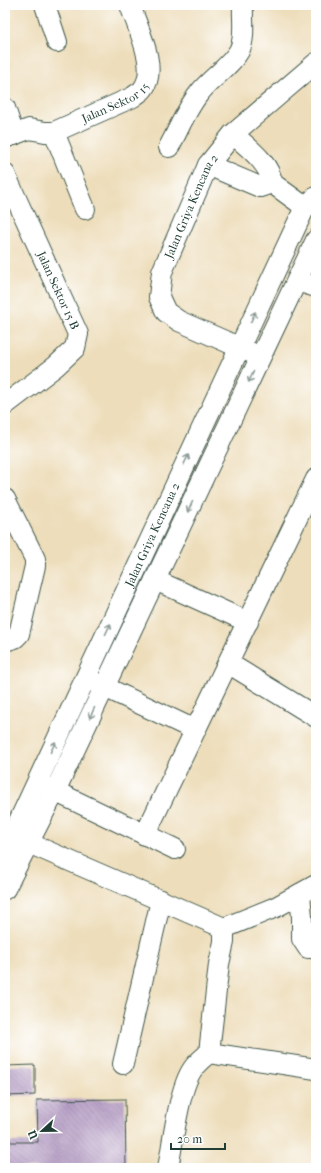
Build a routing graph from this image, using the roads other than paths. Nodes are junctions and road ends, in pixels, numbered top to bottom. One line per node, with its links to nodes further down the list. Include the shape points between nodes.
1 (45, 5): 4 (street)
2 (130, 5): 7 (street, Jalan Sektor 15, via 150,62 148,78 143,89 133,97)
3 (243, 5): 10 (street, via 243,37 240,50 200,91)
4 (57, 42)
5 (316, 63): 8 (street, Jalan Griya Kencana 2)
6 (5, 108): 9 (street)
7 (54, 132): 9 (street, via 33,128); 15 (street)
8 (233, 134): 11 (street, Jalan Griya Kencana 2); 13 (street, via 264,164 272,176)
9 (10, 137)
10 (169, 147)
11 (208, 164): 13 (street, via 260,186); 19 (street, Jalan Griya Kencana 2, via 162,272 159,296 166,312 179,321)
12 (5, 174): 21 (street, Jalan Sektor 15 B, via 78,334 75,348)
13 (272, 183): 14 (street)
14 (310, 202): 19 (street, Jalan Griya Kencana 2, one-way to 14)
15 (85, 209)
16 (316, 240): 17 (street, Jalan Griya Kencana 2)
17 (297, 280): 18 (street); 20 (street, Jalan Griya Kencana 2)
18 (316, 287)
19 (238, 347): 20 (street, Jalan Griya Kencana 2); 28 (street, Jalan Griya Kencana 2, one-way to 19)
20 (260, 357): 24 (street, Jalan Griya Kencana 2, one-way to 24)
21 (5, 405)
22 (316, 479): 25 (street)
23 (5, 499): 26 (street, via 35,559 35,566 19,634)
24 (155, 580): 25 (street, Jalan Griya Kencana 2); 29 (street, Jalan Griya Kencana 2)
25 (248, 622): 27 (street)
26 (5, 641)
27 (228, 663): 30 (street); 31 (street)
28 (85, 678): 29 (street); 32 (street, Jalan Griya Kencana 2, one-way to 28)
29 (104, 686): 31 (street); 33 (street, Jalan Griya Kencana 2, one-way to 33)
30 (316, 717)
31 (195, 730): 34 (street)
32 (37, 782): 33 (street); 35 (street, Jalan Griya Kencana 2)
33 (55, 792): 34 (street); 35 (street, Jalan Griya Kencana 2)
34 (145, 835): 36 (street)
35 (13, 842): 37 (street, Jalan Griya Kencana 2); 39 (street)
36 (175, 849)
37 (5, 889)
38 (308, 889): 40 (street, via 276,907); 41 (street, via 302,917 302,939 308,948)
39 (161, 900): 40 (street); 43 (street)
40 (224, 928): 42 (street)
41 (316, 948)
42 (209, 1053): 44 (street); 45 (street, via 195,1066 183,1093)
43 (123, 1064)
44 (316, 1069)
45 (168, 1168)

